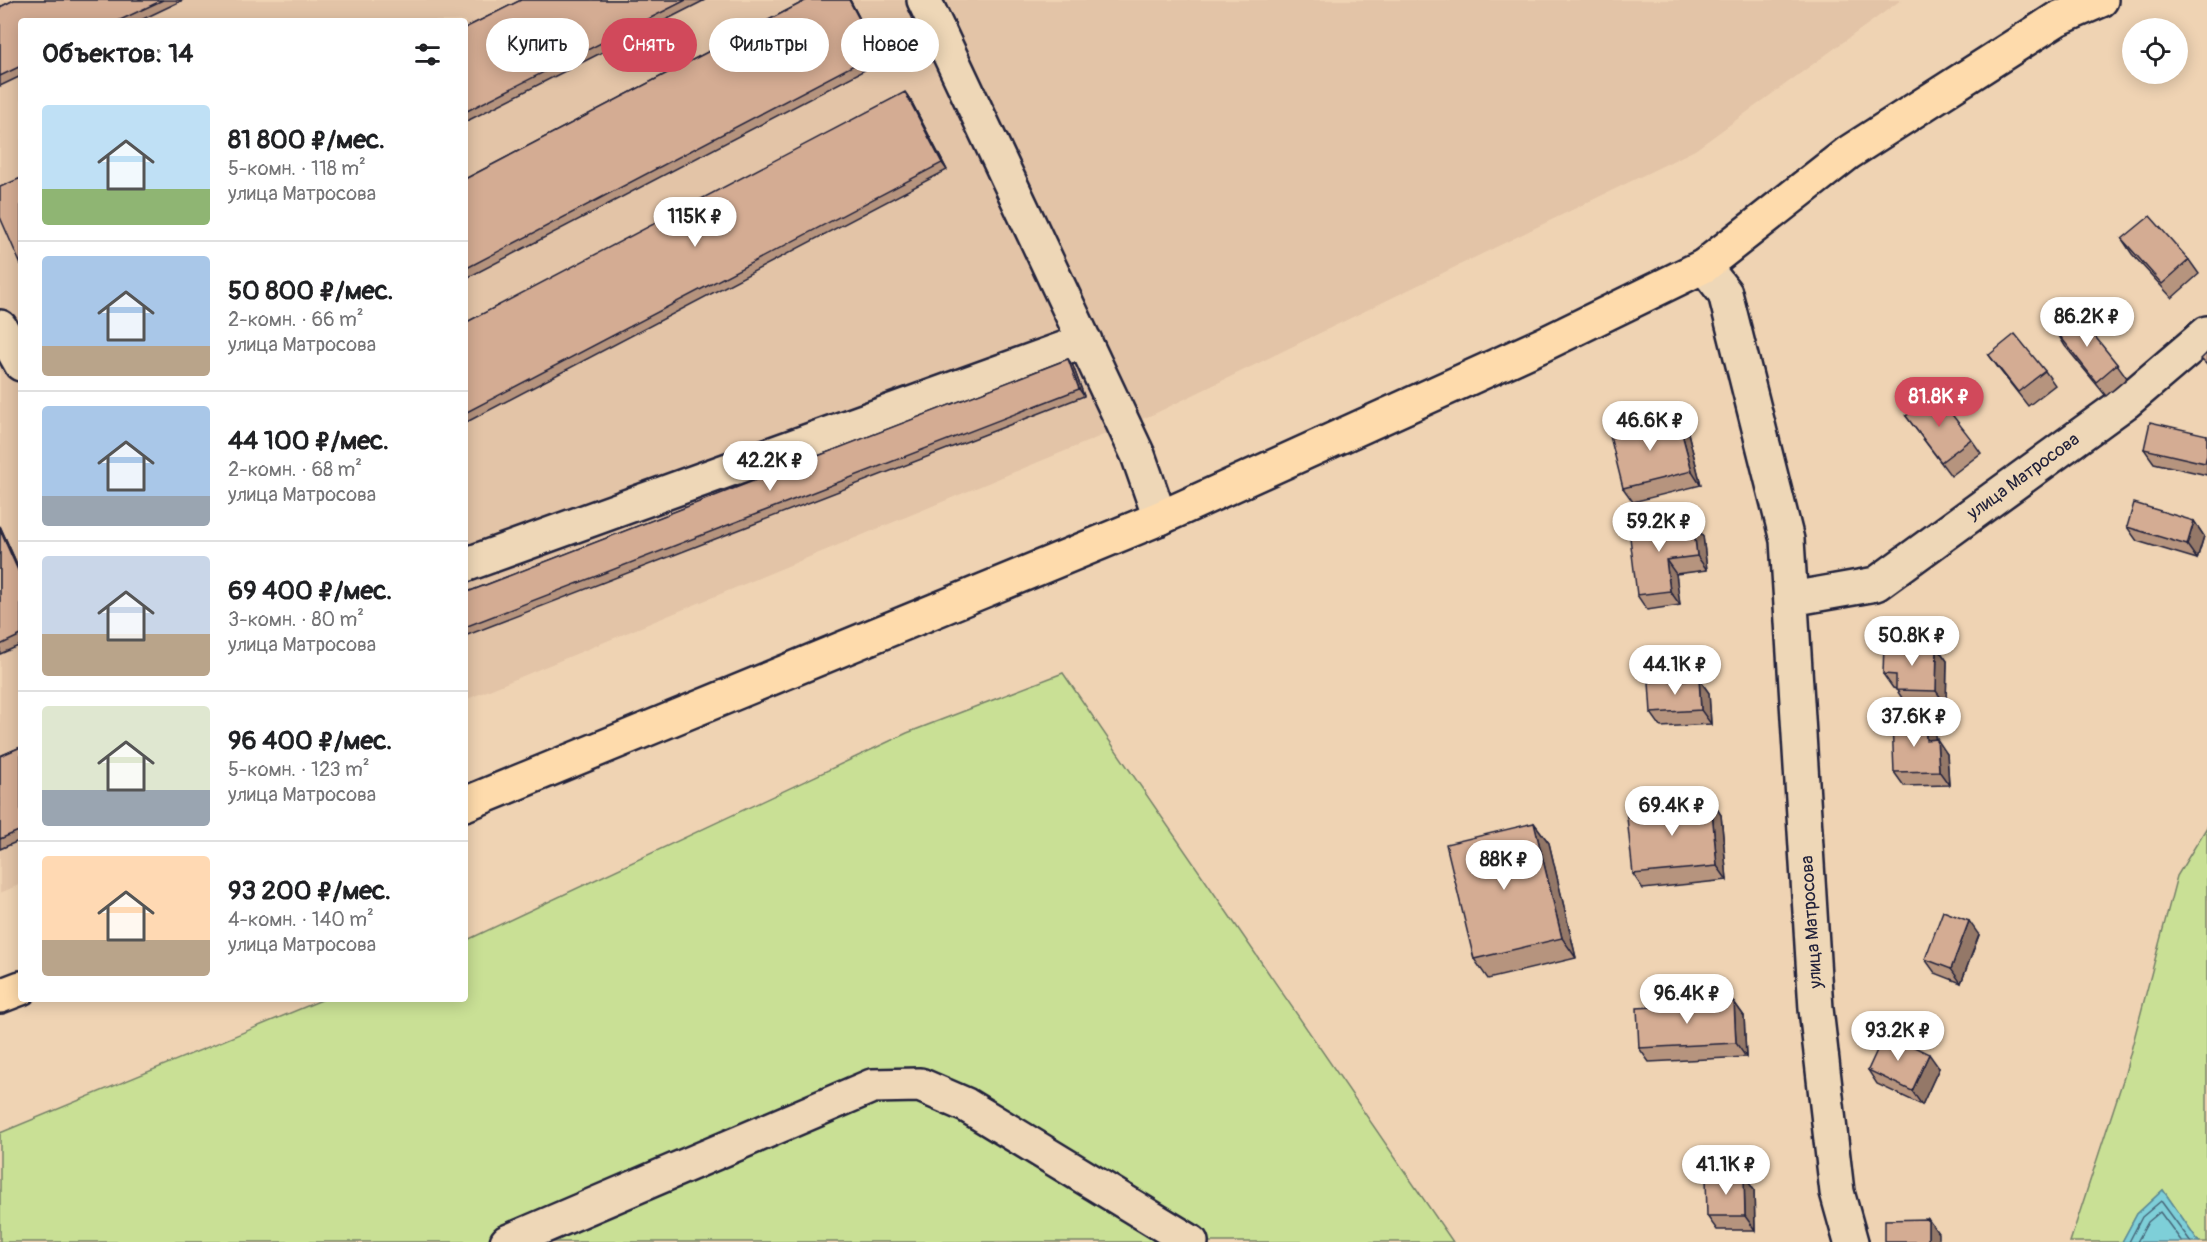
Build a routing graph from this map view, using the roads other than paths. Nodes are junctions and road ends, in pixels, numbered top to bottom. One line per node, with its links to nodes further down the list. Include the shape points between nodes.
1 (924, 0): 6 (street)
2 (2101, 0): 3 (main road, via 2057,19 1848,153)
3 (1704, 266): 8 (main road, via 1542,345); 10 (street, улица Матросова, via 1725,293 1787,540)
4 (0, 327): 7 (street)
5 (2207, 333): 10 (street, улица Матросова, via 2126,402 1876,584)
6 (1085, 341): 8 (street, via 1138,455); 9 (street)
7 (18, 359)
8 (1160, 518): 11 (main road)
9 (468, 564)
10 (1791, 599): 16 (street, улица Матросова, via 1816,1009 1837,1191)
11 (468, 803)
12 (18, 989): 13 (main road)
13 (0, 996)
14 (507, 1242): 15 (street, via 872,1086 920,1085 966,1106)
15 (1191, 1242)
16 (1851, 1242)

